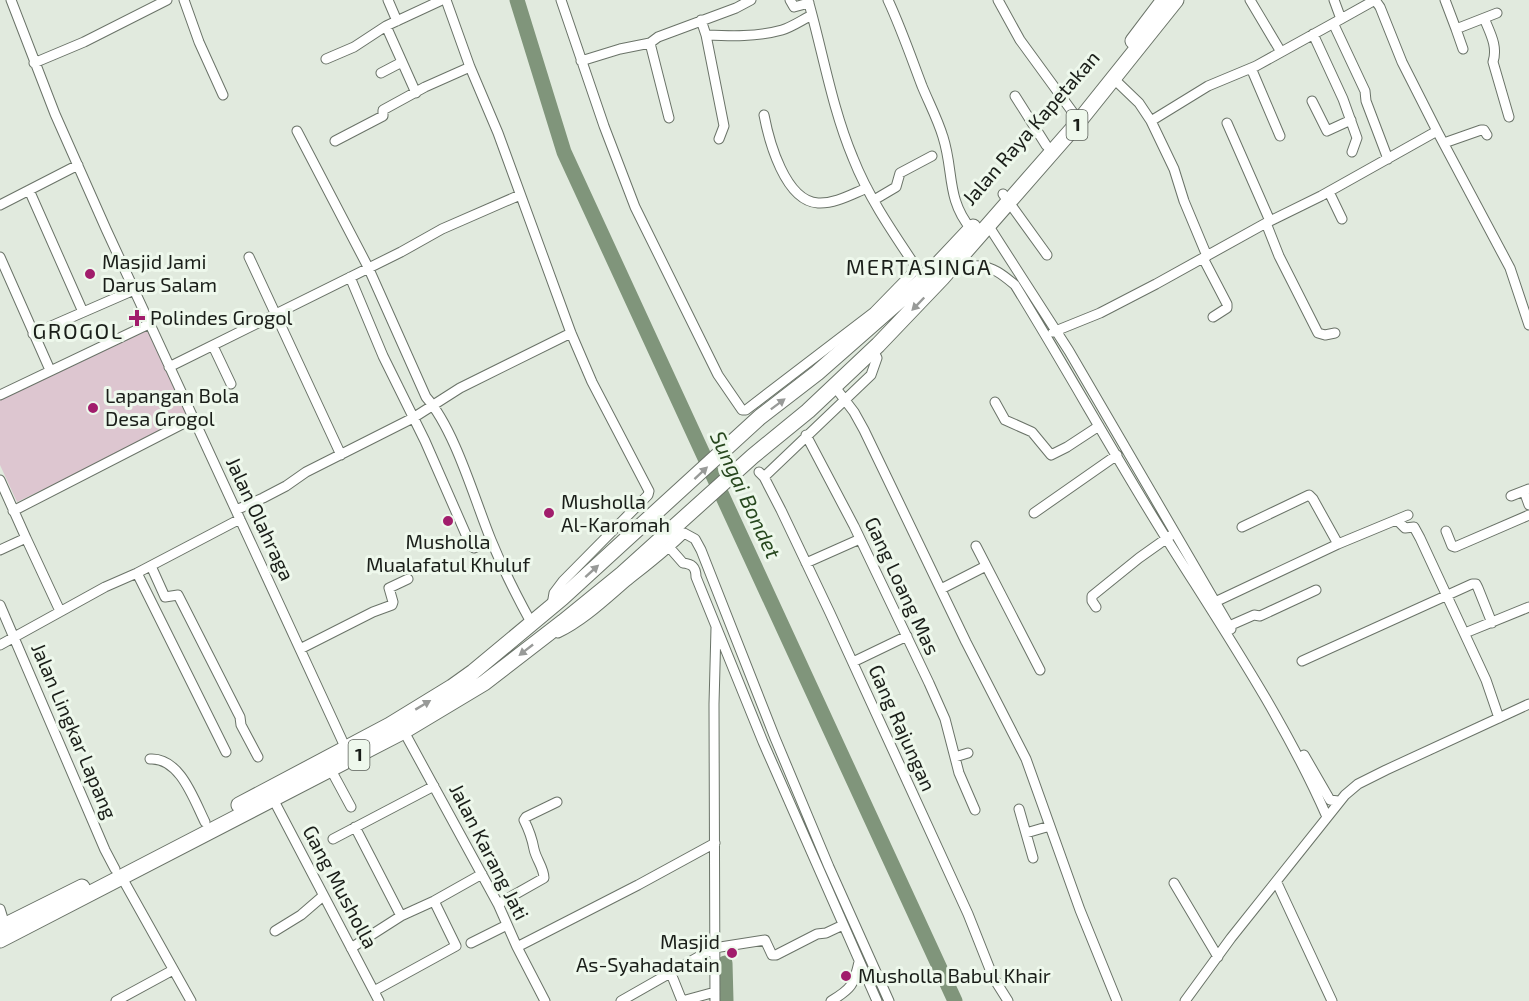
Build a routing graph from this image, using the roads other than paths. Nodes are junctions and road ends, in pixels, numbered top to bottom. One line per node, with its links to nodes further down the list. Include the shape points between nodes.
1 (11, 0): 34 (street, Jalan Olahraga)
2 (167, 0): 34 (street)
3 (184, 0): 40 (street)
4 (388, 0): 22 (street)
5 (444, 0): 22 (street); 35 (street)
6 (561, 0): 32 (street)
7 (751, 0): 21 (street)
8 (790, 0): 17 (street, via 794,7)
9 (888, 0): 72 (street, via 938,122 955,202)
10 (998, 0): 43 (street, via 1020,40)
11 (1164, 0): 38 (highway, Jalan Raya Kapetakan / 1)
12 (1176, 0): 38 (highway, Jalan Raya Kapetakan / 1)
13 (1250, 0): 30 (street)
14 (1334, 0): 23 (street)
15 (1375, 0): 23 (street); 51 (street)
16 (1445, 0): 25 (street)
17 (808, 1): 19 (street)
18 (1497, 13): 20 (street)
19 (812, 15): 27 (street, via 764,33); 62 (street, via 844,134)
20 (1484, 18): 25 (street); 45 (street, via 1493,40 1493,62)
21 (701, 20): 27 (street); 28 (street)
22 (398, 21): 24 (street)
23 (1338, 22): 26 (street); 60 (street)
24 (386, 26): 31 (street); 33 (street)
25 (1456, 29): 29 (street)
26 (1313, 34): 30 (street); 47 (street)
27 (706, 35): 54 (street, via 724,126)
28 (650, 43): 32 (street); 46 (street)
29 (1463, 49)
30 (1281, 52): 36 (street)
31 (326, 59)
32 (581, 61): 79 (street, via 635,207 718,375 742,410)
33 (402, 62): 37 (street); 39 (street)
34 (34, 63): 61 (street, Jalan Olahraga)
35 (470, 67): 39 (street); 65 (street)
36 (1251, 68): 48 (street, via 1208,86); 53 (street)
37 (381, 72)
38 (1105, 85): 43 (highway, Jalan Raya Kapetakan / 1); 48 (street, via 1139,103); 57 (highway, Jalan Raya Kapetakan / 1)
39 (416, 93): 55 (street)
40 (223, 95)
41 (1015, 96): 57 (street)
42 (1312, 100): 47 (street, via 1327,131)
43 (1074, 114): 57 (highway, Jalan Raya Kapetakan / 1)
44 (764, 115): 62 (street, via 780,166 805,199 829,202)
45 (1509, 117)
46 (669, 118)
47 (1351, 120): 58 (street, via 1358,140)
48 (1151, 121): 76 (street, via 1174,169)
49 (1227, 123): 70 (street)
50 (297, 130): 78 (street)
51 (1437, 131): 56 (street); 60 (street)
52 (1487, 135): 56 (street, via 1481,130)
53 (1280, 136)
54 (719, 140)
55 (335, 141)
56 (1444, 143): 86 (street, via 1510,268)
57 (1050, 148): 66 (highway, Jalan Raya Kapetakan / 1)
58 (1352, 152)
59 (932, 156): 67 (street, via 900,173 896,187)
60 (1388, 159): 64 (street)
61 (78, 165): 63 (street); 81 (street, Jalan Olahraga)
62 (867, 188): 67 (street)
63 (28, 190): 68 (street); 82 (street)
64 (1329, 192): 69 (street); 70 (street)
65 (520, 195): 78 (street); 88 (street)
66 (1006, 198): 71 (highway, Jalan Raya Kapetakan / 1); 72 (highway, Jalan Raya Kapetakan / 1); 73 (street)
67 (874, 200): 79 (street)
68 (0, 205)
69 (1342, 219)
70 (1268, 222): 76 (street); 89 (street, via 1279,256 1318,333)
71 (988, 225): 72 (highway, Jalan Raya Kapetakan / 1); 87 (street)
72 (971, 236): 77 (highway, Jalan Raya Kapetakan / 1)
73 (1047, 255)
74 (0, 257): 90 (street)
75 (249, 257): 83 (street)
76 (1205, 257): 84 (street, via 1227,304); 87 (street, via 1100,313)
77 (950, 260): 79 (highway, Jalan Raya Kapetakan / 1); 87 (street, via 1001,273); 96 (highway, 1, one-way to 96)
78 (368, 267): 80 (street); 98 (street, via 426,397)
79 (921, 273): 135 (highway, Jalan Raya Kapetakan / 1, one-way to 79, via 760,417 817,373)
80 (350, 277): 83 (street); 100 (street)
81 (134, 290): 82 (street); 85 (street, Jalan Olahraga)
82 (83, 312): 90 (street)
83 (277, 315): 91 (street); 103 (street)
84 (1213, 317)
85 (149, 324): 92 (street, Jalan Olahraga); 93 (street)
86 (1529, 324)
87 (1051, 332): 101 (street); 101 (street)
88 (571, 333): 98 (street); 135 (street, via 649,491 557,588)
89 (1335, 333)
90 (33, 334): 93 (street)
91 (213, 346): 92 (street); 94 (street)
92 (170, 367): 99 (street, Jalan Olahraga)
93 (50, 370): 95 (street)
94 (231, 384)
95 (1, 392)
96 (840, 393): 102 (street); 130 (street, via 874,450); 144 (highway, 1, via 747,461 622,574)
97 (995, 402): 101 (street, via 1005,420 1032,432 1051,455)
98 (433, 404): 100 (street); 120 (street)
99 (194, 418): 109 (street); 111 (street, Jalan Olahraga)
100 (413, 418): 103 (street); 120 (street, via 471,546)
101 (1106, 427): 104 (street); 117 (street)
102 (806, 435): 119 (street, Gang Loang Mas); 125 (street, Gang Rajungan, via 761,475)
103 (341, 455): 111 (street)
104 (1117, 455): 110 (street); 117 (street)
105 (0, 480): 109 (street)
106 (1527, 490): 107 (street); 108 (street)
107 (1511, 496)
108 (1529, 505)
109 (14, 511): 118 (street)
110 (1034, 513)
111 (238, 515): 126 (street); 148 (street, Jalan Olahraga)
112 (1408, 515): 114 (street)
113 (1529, 515): 116 (street, via 1455,547)
114 (1397, 520): 121 (street); 132 (street, via 1405,528 1414,527)
115 (1242, 526): 121 (street, via 1309,495)
116 (1446, 531)
117 (1170, 536): 133 (street); 136 (street, via 1092,596); 162 (street)
118 (26, 538): 124 (street); 138 (street)
119 (860, 539): 125 (street); 145 (street, Gang Loang Mas)
120 (491, 540): 140 (street)
121 (1338, 544): 133 (street)
122 (976, 546): 127 (street)
123 (669, 547): 141 (street, via 685,571 696,577); 144 (street, via 572,626); 210 (street, via 684,533 695,539 701,549 775,738)
124 (0, 550)
125 (806, 563): 150 (street, Gang Rajungan)
126 (151, 566): 128 (street); 158 (street, via 165,597 178,595)
127 (986, 566): 130 (street); 151 (street)
128 (137, 573): 138 (street); 155 (street)
129 (408, 579): 148 (street, via 389,588 392,605)
130 (941, 589): 171 (street, via 1026,759)
131 (1316, 590): 142 (street)
132 (1448, 595): 139 (street, via 1476,584); 143 (street); 149 (street)
133 (1215, 602): 142 (street)
134 (0, 605): 146 (street, Jalan Lingkar Lapang)
135 (552, 607): 140 (highway, 1)
136 (1096, 607)
137 (1529, 607): 139 (street)
138 (60, 611): 146 (street)
139 (1492, 623): 143 (street)
140 (532, 624): 154 (highway, 1, one-way to 140)
141 (716, 626): 175 (street); 188 (street)
142 (1229, 626): 162 (street)
143 (1465, 633): 153 (street)
144 (546, 635): 154 (highway, 1, one-way to 154, via 484,683)
145 (907, 636): 150 (street); 159 (street, Gang Loang Mas, via 945,719)
146 (14, 637): 147 (street); 177 (street, Jalan Lingkar Lapang, via 105,850)
147 (0, 645)
148 (300, 649): 156 (street, Jalan Olahraga)
149 (1302, 661)
150 (853, 662): 211 (street, Gang Rajungan, via 993,976)
151 (1040, 670)
152 (1529, 704): 153 (street)
153 (1499, 718): 169 (street, via 1358,784)
154 (401, 725): 156 (highway, 1); 163 (street, Jalan Karang Jati)
155 (226, 752)
156 (348, 753): 161 (highway, 1); 164 (highway, 1)
157 (968, 753): 159 (street)
158 (258, 757)
159 (955, 757): 168 (street, Gang Loang Mas)
160 (150, 759): 170 (street, via 170,764)
161 (331, 770): 164 (highway, 1); 166 (street)
162 (1313, 778): 169 (street); 169 (street, via 1330,800)
163 (434, 786): 172 (street); 178 (street, Jalan Karang Jati)
164 (271, 794): 170 (highway, 1); 177 (highway, 1); 181 (street, Gang Musholla)
165 (557, 802): 184 (street, via 524,820 544,878)
166 (351, 807)
167 (1019, 809): 173 (street)
168 (975, 810)
169 (1332, 810): 180 (street)
170 (205, 822): 177 (highway, 1)
171 (1050, 826): 173 (street); 212 (street)
172 (355, 827): 174 (street); 186 (street)
173 (1026, 833): 176 (street)
174 (333, 839)
175 (715, 843): 193 (street); 195 (street)
176 (1033, 858)
177 (124, 870): 182 (highway, 1); 198 (street, Jalan Lingkar Lapang)
178 (482, 874): 183 (street); 184 (street, Jalan Karang Jati)
179 (1174, 883): 196 (street)
180 (1277, 883): 196 (street); 213 (street)
181 (323, 896): 190 (street); 194 (street, Gang Musholla)
182 (74, 897): 189 (highway, 1); 191 (highway, 1)
183 (434, 901): 186 (street); 200 (street, via 456,946)
184 (498, 904): 187 (street, Jalan Karang Jati)
185 (0, 909): 189 (street)
186 (401, 916): 194 (street)
187 (507, 924): 192 (street); 193 (street, Jalan Karang Jati)
188 (843, 925): 195 (street, via 776,955 772,955 765,940); 197 (street)
189 (2, 926)
190 (275, 931)
191 (0, 940)
192 (471, 943)
193 (517, 947): 206 (street, Jalan Karang Jati)
194 (351, 948): 200 (street, Gang Musholla)
195 (718, 948): 199 (street); 201 (street)
196 (1218, 957): 202 (street)
197 (859, 962): 208 (street, via 851,987); 209 (street)
198 (173, 970): 203 (street); 204 (street, Jalan Lingkar Lapang)
199 (670, 971): 201 (street, via 681,1000); 207 (street)
200 (374, 991): 205 (street, Gang Musholla)
201 (715, 996)
202 (1189, 999)
203 (116, 1001)
204 (191, 1001)
205 (379, 1001)
206 (545, 1001)
207 (621, 1001)
208 (831, 1001)
209 (877, 1001)
210 (889, 1001)
211 (1008, 1001)
212 (1117, 1001)
213 (1332, 1001)

